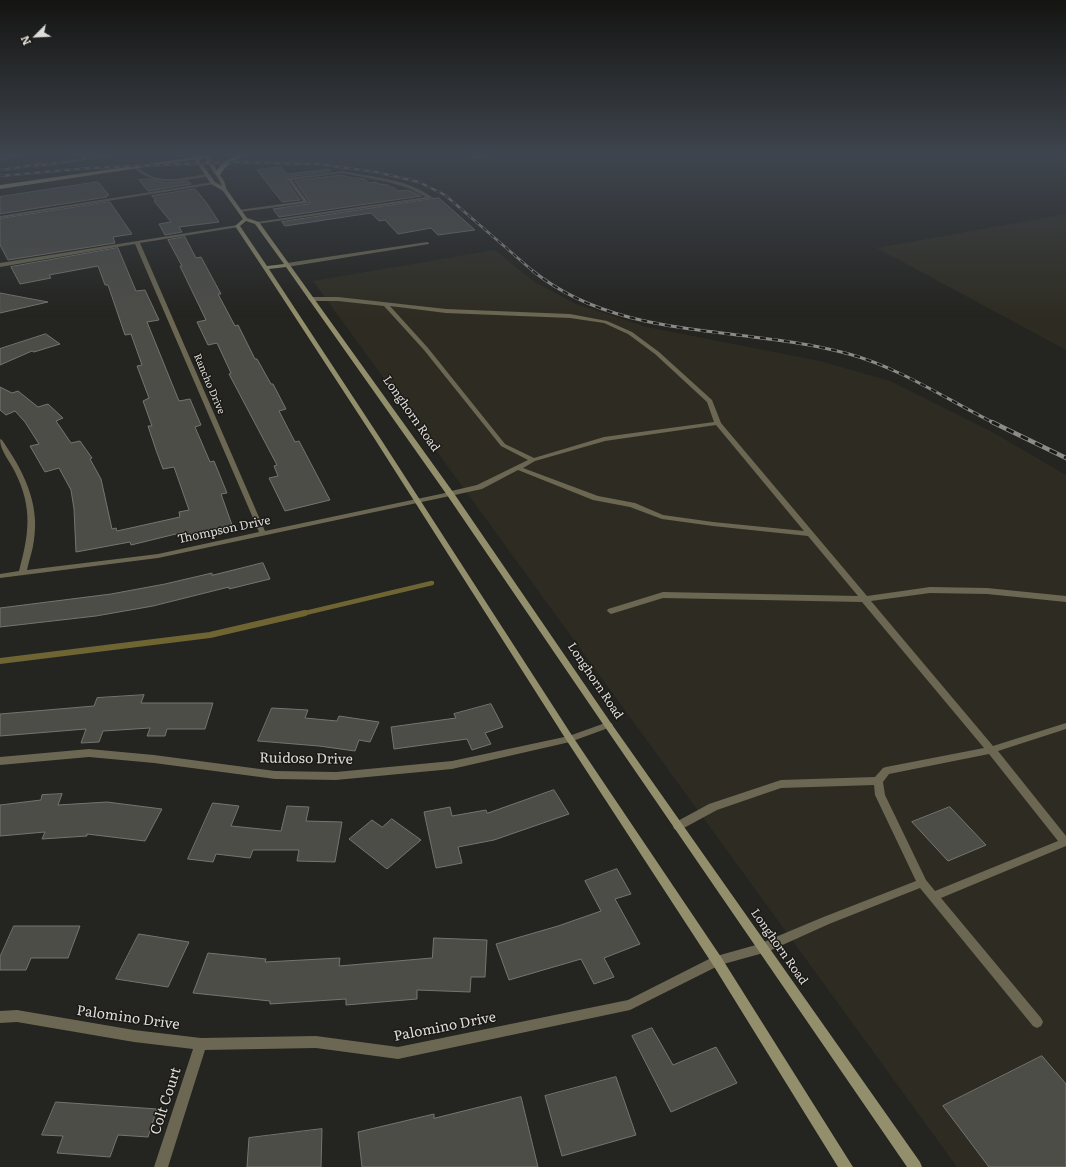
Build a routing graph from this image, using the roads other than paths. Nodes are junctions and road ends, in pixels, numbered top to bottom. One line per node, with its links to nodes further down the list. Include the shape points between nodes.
1 (54, 208): 6 (street)
2 (237, 208): 5 (main road)
3 (258, 208): 5 (street)
4 (358, 208): 8 (street)
5 (239, 211): 7 (main road)
6 (0, 217)
7 (245, 219): 8 (main road); 9 (main road)
8 (257, 223): 13 (main road, Longhorn Road)
9 (237, 226): 10 (street); 14 (main road)
10 (137, 242): 12 (street); 23 (street, Rancho Drive)
11 (427, 243): 13 (street)
12 (0, 265)
13 (287, 265): 14 (main road); 15 (main road, Longhorn Road)
14 (266, 268): 22 (main road)
15 (311, 299): 16 (street, via 338,298); 21 (main road, Longhorn Road)
16 (386, 305): 17 (street, via 446,311 570,316 605,322 630,333 658,353 710,401); 19 (street, via 426,349 503,445)
17 (718, 423): 19 (street, Thompson Drive, via 604,439); 24 (street)
18 (0, 441): 25 (street, via 14,460 31,506 31,535)
19 (533, 460): 20 (street, Thompson Drive)
20 (518, 468): 21 (street, Thompson Drive, via 479,487); 24 (street, via 596,498 632,505 662,517)
21 (450, 494): 22 (street, Thompson Drive); 30 (main road, Longhorn Road)
22 (419, 502): 23 (street, Thompson Drive); 32 (main road)
23 (263, 534): 25 (street, Thompson Drive, via 158,556)
24 (811, 534): 27 (street)
25 (22, 573): 26 (street, Thompson Drive)
26 (0, 576)
27 (865, 599): 28 (street, via 930,590 987,591); 29 (street, via 663,595); 33 (street)
28 (1066, 599)
29 (611, 610)
30 (608, 724): 32 (street, Ruidoso Drive); 36 (main road, Longhorn Road)
31 (1066, 726): 33 (street)
32 (570, 739): 34 (street, Ruidoso Drive, via 452,765 336,776 275,775 89,753); 41 (main road)
33 (991, 750): 35 (street, via 886,770); 37 (street)
34 (0, 761)
35 (878, 781): 36 (street, via 781,784 713,807); 38 (street, via 880,795)
36 (678, 826): 40 (main road, Longhorn Road)
37 (1065, 842): 39 (street)
38 (922, 883): 39 (street); 40 (street, Palomino Drive)
39 (933, 896): 43 (street)
40 (763, 948): 41 (street, Palomino Drive); 47 (main road, Longhorn Road)
41 (717, 961): 44 (street, Palomino Drive, via 630,1004 398,1053 316,1042); 46 (main road)
42 (0, 1017): 44 (street, Palomino Drive, via 17,1016 134,1036)
43 (1037, 1022)
44 (201, 1044): 45 (street, Colt Court)
45 (161, 1167)
46 (846, 1167)
47 (915, 1167)

